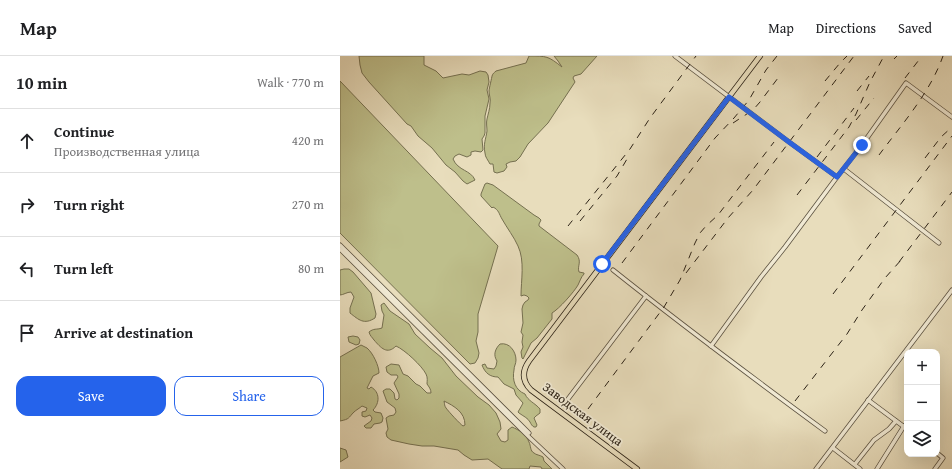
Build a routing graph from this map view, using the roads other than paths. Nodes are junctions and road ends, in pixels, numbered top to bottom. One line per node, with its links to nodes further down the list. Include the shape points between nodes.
1 (675, 56): 3 (street)
2 (760, 56): 3 (main road)
3 (729, 97): 6 (street); 27 (main road, Заводская улица, via 523,372 524,380 531,390)
4 (952, 117): 5 (street, via 906,83)
5 (844, 169): 6 (street); 7 (street)
6 (837, 177): 13 (street)
7 (939, 243)
8 (340, 245): 14 (street)
9 (340, 249): 17 (street)
10 (613, 270): 12 (street)
11 (952, 290): 16 (street)
12 (646, 296): 13 (street); 15 (street)
13 (711, 346): 21 (street)
14 (484, 388): 17 (street); 22 (street)
15 (568, 399)
16 (868, 400): 18 (street); 23 (street)
17 (508, 416): 26 (street)
18 (896, 421): 19 (street); 25 (street, via 874,440)
19 (904, 427)
20 (904, 429): 30 (street)
21 (824, 431)
22 (529, 433)
23 (832, 448): 25 (street); 28 (street)
24 (940, 456): 31 (street, via 943,458)
25 (854, 464): 29 (street)
26 (563, 469)
27 (637, 469)
28 (816, 469)
29 (860, 469)
30 (877, 469)
31 (935, 469)

